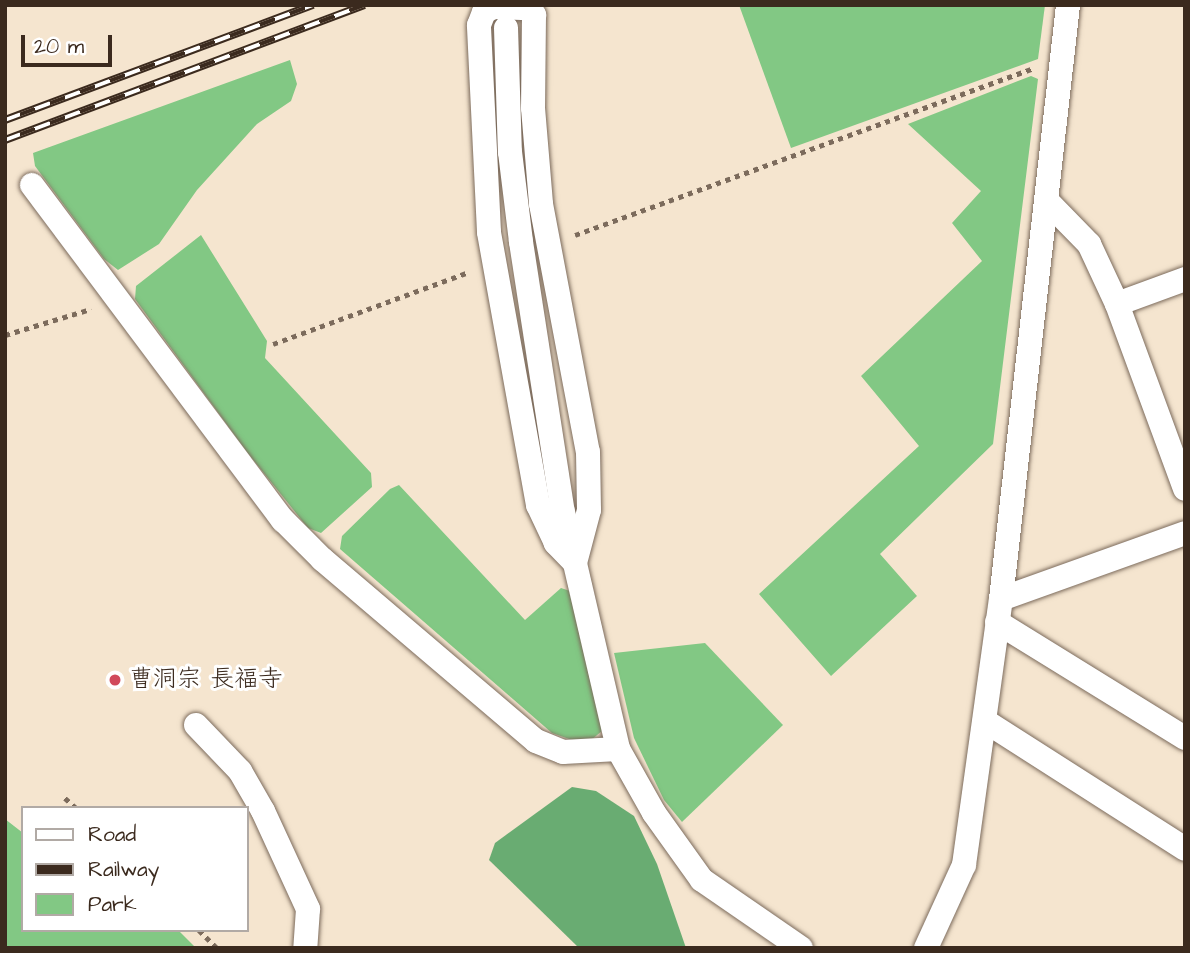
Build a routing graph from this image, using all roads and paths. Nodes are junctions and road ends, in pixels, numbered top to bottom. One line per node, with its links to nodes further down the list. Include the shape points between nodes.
1 (1068, 5): 3 (street)
2 (506, 28): 15 (street, via 510,152 521,242)
3 (1062, 58): 5 (street); 6 (path)
4 (32, 185): 9 (street)
5 (1046, 200): 10 (street, via 1089,244); 16 (street)
6 (548, 245): 7 (street, via 533,108 534,15 529,8 493,7 484,12 479,25 485,176); 15 (street, via 588,452 589,510)
7 (495, 263): 12 (path); 15 (street, via 538,505 556,543)
8 (1185, 279): 10 (street)
9 (118, 298): 11 (path); 20 (street, via 282,520 322,559 536,741 564,752)
10 (1117, 304): 13 (street)
11 (5, 335)
12 (273, 344)
13 (1185, 489)
14 (1185, 533): 16 (street)
15 (575, 563): 20 (street)
16 (999, 610): 17 (street); 19 (street)
17 (985, 720): 23 (street); 28 (street, via 964,865)
18 (196, 725): 26 (street, via 240,771 263,811 308,909)
19 (1185, 738)
20 (618, 749): 27 (street, via 654,813 702,880)
21 (65, 797): 22 (path)
22 (74, 806)
23 (1185, 849)
24 (201, 932): 25 (path)
25 (217, 948)
26 (305, 948)
27 (801, 948)
28 (926, 948)

